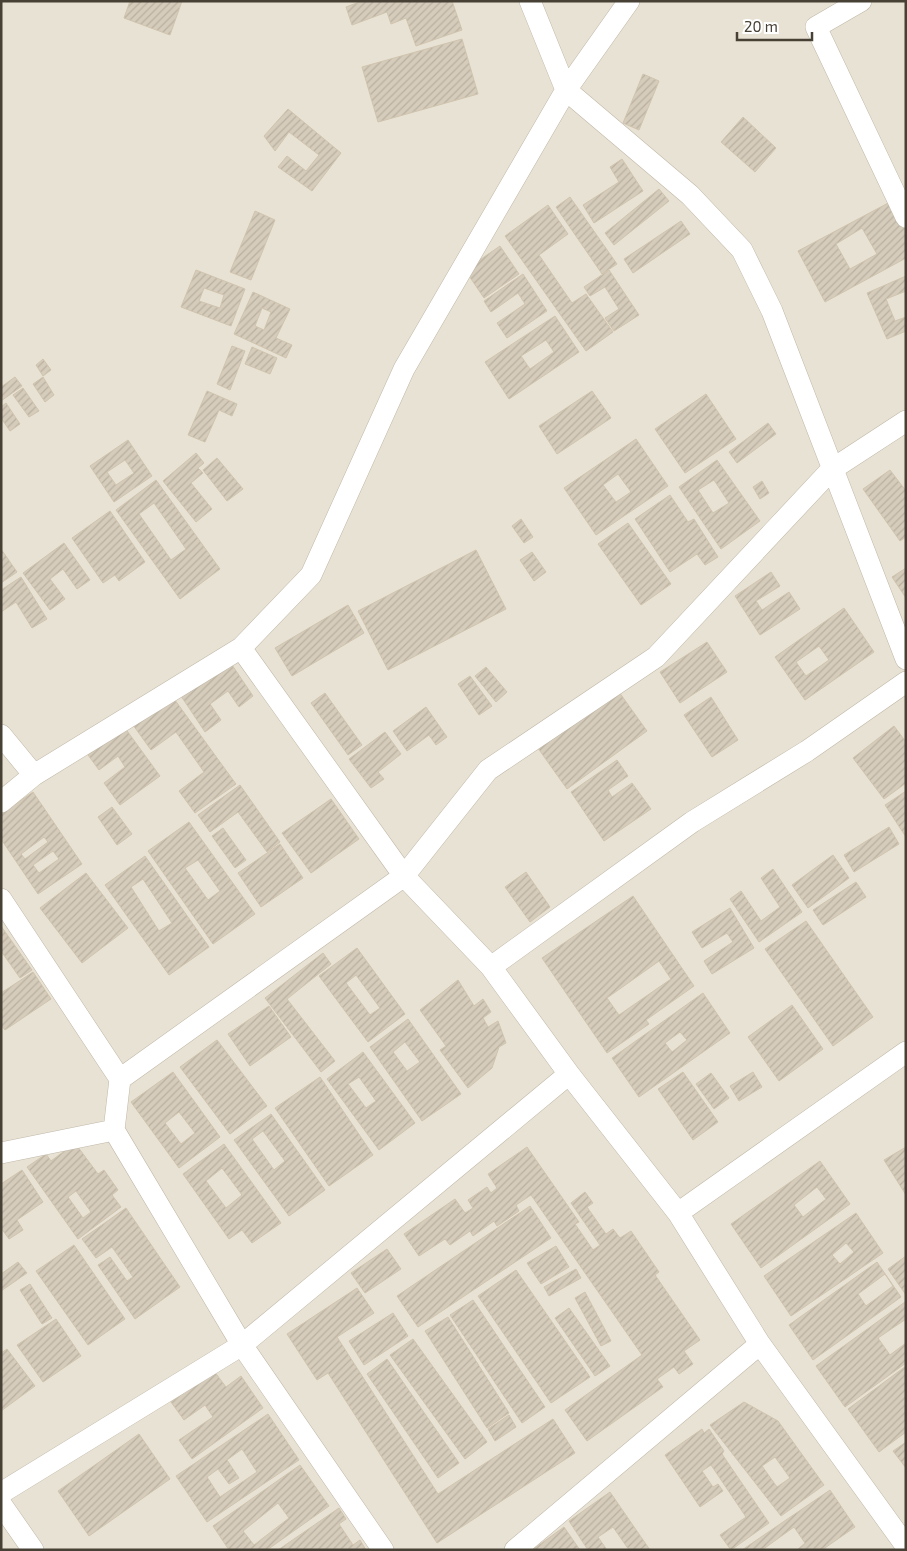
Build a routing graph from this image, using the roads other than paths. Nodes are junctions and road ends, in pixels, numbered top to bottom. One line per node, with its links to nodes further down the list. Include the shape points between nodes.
1 (530, 1): 4 (street)
2 (629, 1): 4 (street)
3 (861, 1): 5 (street, via 816,27)
4 (566, 90): 7 (street, via 690,196 742,250 772,311); 8 (street, via 404,369 311,575)
5 (906, 217)
6 (906, 421): 7 (street)
7 (831, 470): 9 (street); 14 (street, via 656,657 488,770)
8 (241, 648): 12 (street); 14 (street)
9 (906, 660)
10 (906, 682): 16 (street, via 807,750 692,822)
11 (1, 735): 12 (street)
12 (34, 775): 13 (street)
13 (1, 802)
14 (404, 876): 16 (street); 19 (street)
15 (1, 899): 19 (street)
16 (491, 967): 18 (street)
17 (906, 1052): 22 (street)
18 (569, 1074): 22 (street); 24 (street)
19 (120, 1079): 20 (street)
20 (114, 1130): 21 (street); 24 (street)
21 (1, 1153)
22 (678, 1213): 23 (street)
23 (760, 1344): 27 (street); 30 (street)
24 (242, 1345): 25 (street); 29 (street)
25 (1, 1493)
26 (1, 1504): 28 (street)
27 (906, 1546)
28 (33, 1550)
29 (383, 1550)
30 (515, 1550)

